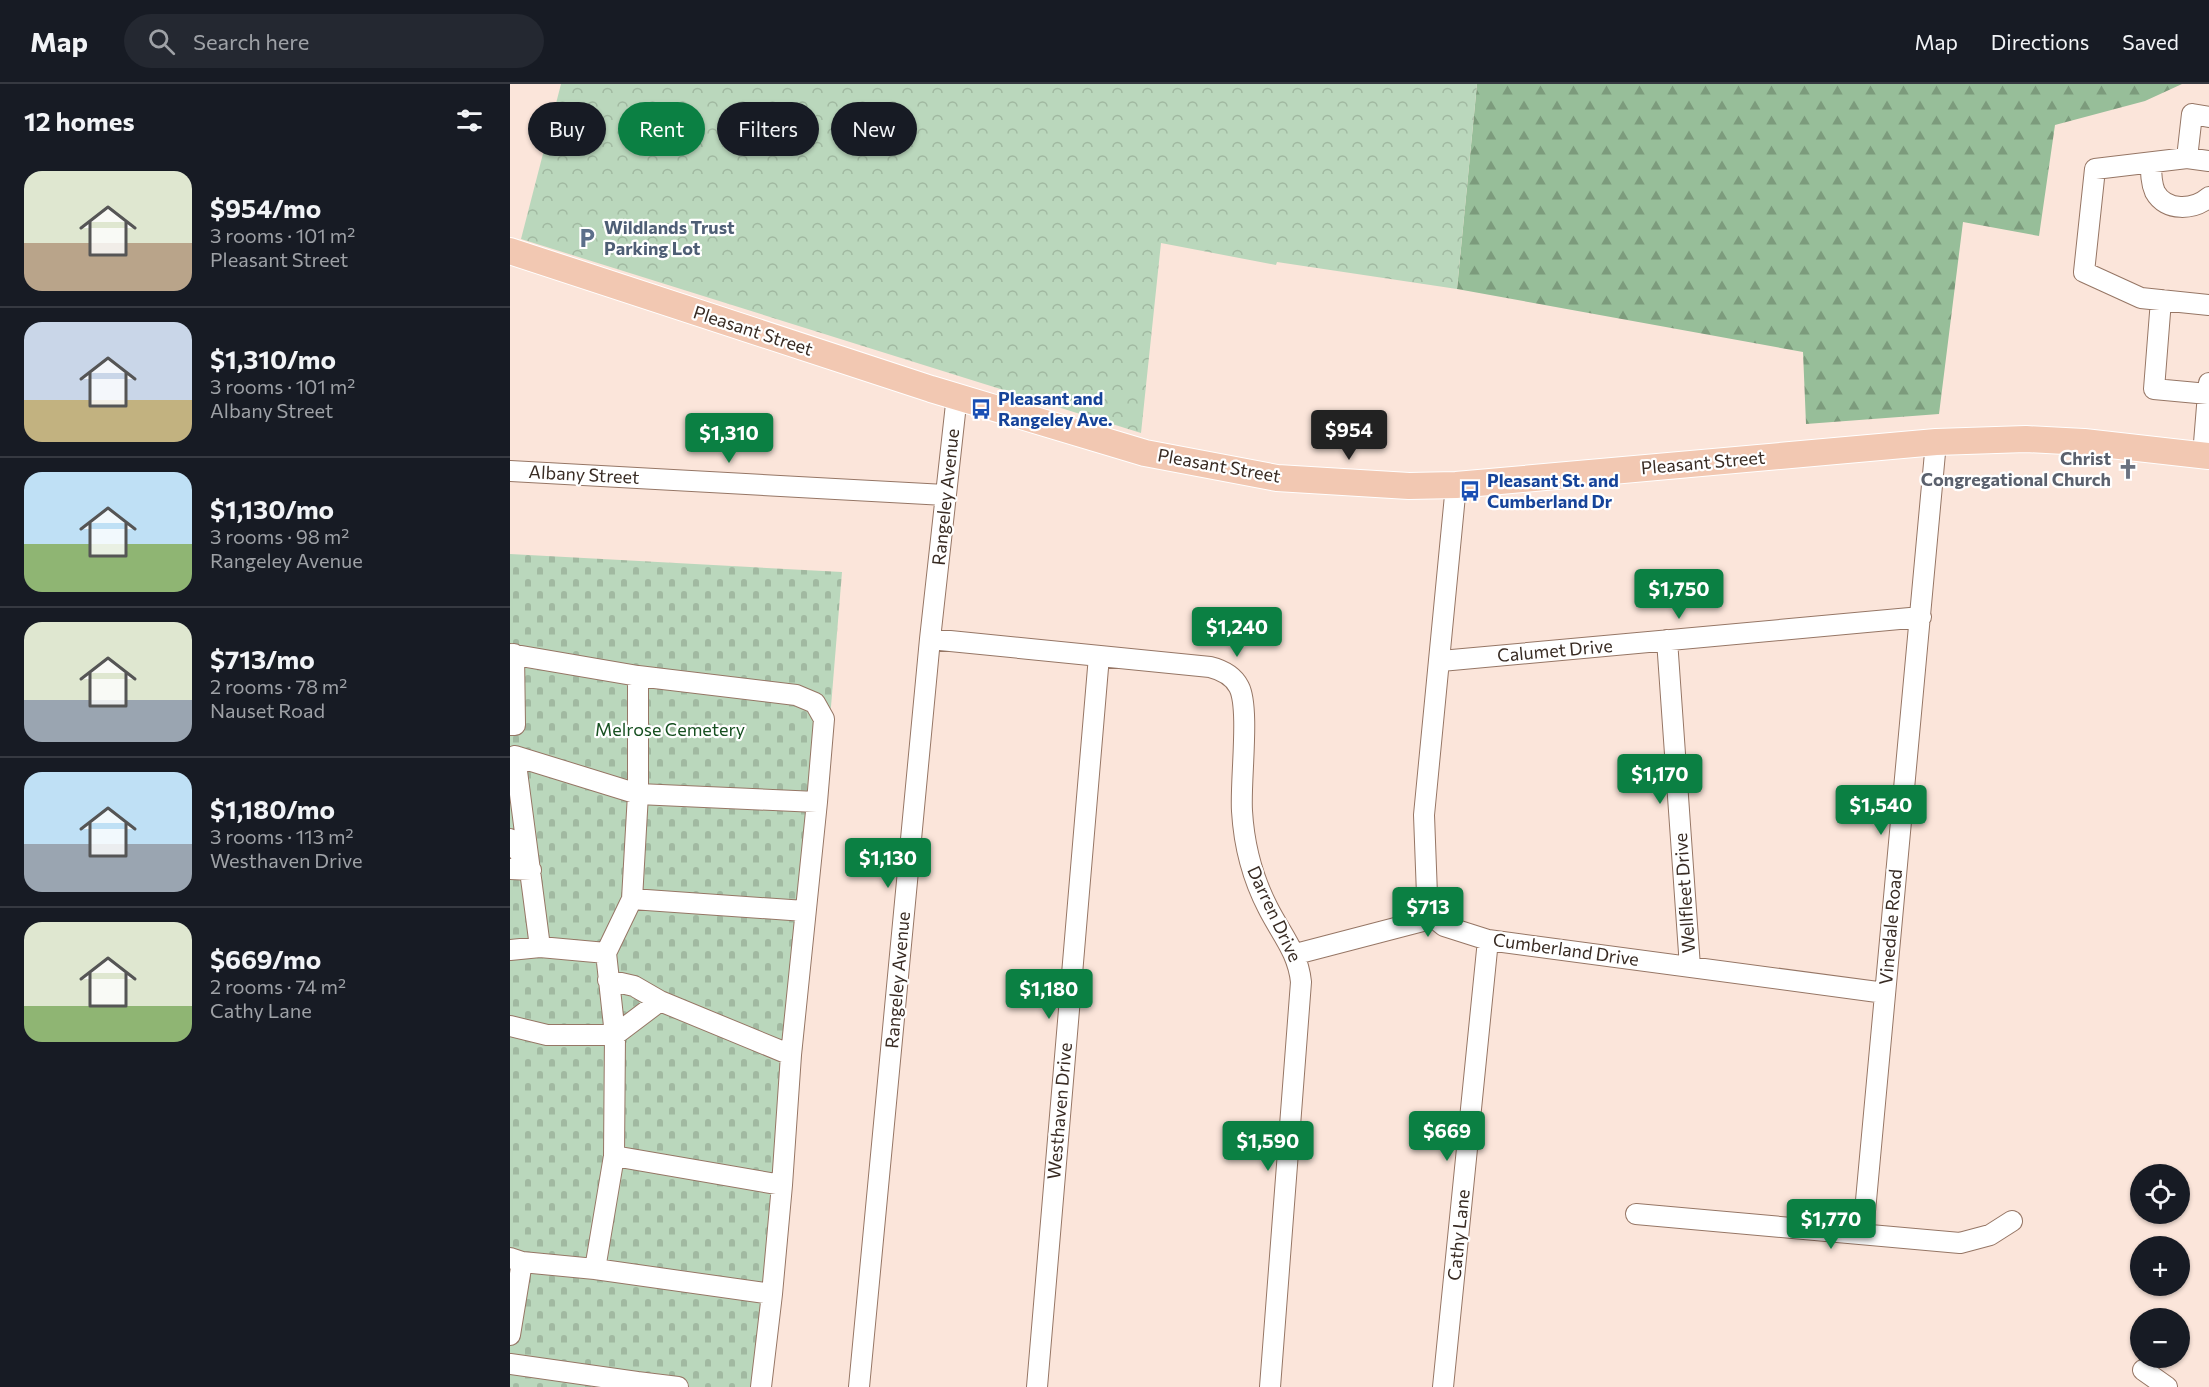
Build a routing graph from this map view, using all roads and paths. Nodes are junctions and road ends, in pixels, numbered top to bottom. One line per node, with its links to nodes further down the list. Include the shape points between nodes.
1 (2209, 117): 2 (street, via 2192,114)
2 (2187, 158): 3 (street); 4 (street)
3 (2209, 161)
4 (2151, 163): 5 (street, via 2156,195 2166,202 2188,208); 7 (street, via 2095,169 2084,272 2141,298)
5 (2209, 197)
6 (510, 251): 10 (main road, Pleasant Street)
7 (2161, 300): 8 (street); 9 (street, via 2154,389)
8 (2209, 305)
9 (2208, 388): 12 (street)
10 (957, 394): 14 (main road, Pleasant Street, via 1145,453 1267,476 1371,484); 15 (street, Rangeley Avenue)
11 (1936, 442): 12 (main road, Pleasant Street, via 2084,442); 14 (main road, Pleasant Street); 16 (street, Vinedale Road)
12 (2206, 455)
13 (510, 471): 15 (street, Albany Street)
14 (1456, 485): 21 (street)
15 (945, 495): 17 (street, Rangeley Avenue)
16 (1921, 617): 18 (street, Calumet Drive); 40 (street, Vinedale Road)
17 (930, 639): 20 (street, Darren Drive); 59 (street, Rangeley Avenue)
18 (1667, 640): 21 (street, Calumet Drive); 38 (street, Wellfleet Drive)
19 (512, 654): 22 (street); 23 (street)
20 (1099, 656): 37 (street, Darren Drive, via 1210,667 1235,680 1243,704 1242,808 1246,849 1266,904); 60 (street, Westhaven Drive)
21 (1441, 661): 32 (street, via 1424,824 1427,895)
22 (638, 676): 25 (street); 26 (street, via 796,695 816,703 824,719)
23 (512, 725): 24 (street)
24 (512, 757): 25 (street); 29 (street)
25 (638, 794): 26 (street); 30 (street)
26 (817, 802): 31 (street)
27 (510, 839): 29 (street)
28 (510, 868): 29 (street)
29 (531, 870): 34 (street)
30 (632, 899): 31 (street); 36 (street)
31 (805, 911): 44 (street)
32 (1434, 918): 33 (street, Cumberland Drive, via 1458,932); 37 (street)
33 (1488, 940): 38 (street, Cumberland Drive); 62 (street, Cathy Lane)
34 (540, 947): 35 (street); 36 (street)
35 (510, 950)
36 (606, 953): 39 (street)
37 (1296, 954): 61 (street, Darren Drive, via 1301,994)
38 (1690, 967): 40 (street, Cumberland Drive)
39 (608, 980): 41 (street, via 634,986); 43 (street)
40 (1885, 993): 49 (street, Vinedale Road)
41 (660, 1001): 43 (street); 44 (street)
42 (510, 1026): 43 (street, via 548,1035)
43 (615, 1035): 45 (street)
44 (791, 1055): 46 (street)
45 (614, 1156): 46 (street); 51 (street)
46 (782, 1185): 52 (street)
47 (1636, 1214): 49 (street)
48 (2012, 1221): 49 (street, via 1990,1235 1960,1243)
49 (1863, 1233)
50 (516, 1260): 51 (street); 53 (street)
51 (595, 1269): 52 (street)
52 (771, 1294): 58 (street)
53 (510, 1335)
54 (510, 1364): 56 (street)
55 (2143, 1370): 63 (street)
56 (636, 1384): 57 (street)
57 (678, 1387)
58 (761, 1387)
59 (859, 1387)
60 (1037, 1387)
61 (1270, 1387)
62 (1443, 1387)
63 (2167, 1387)

